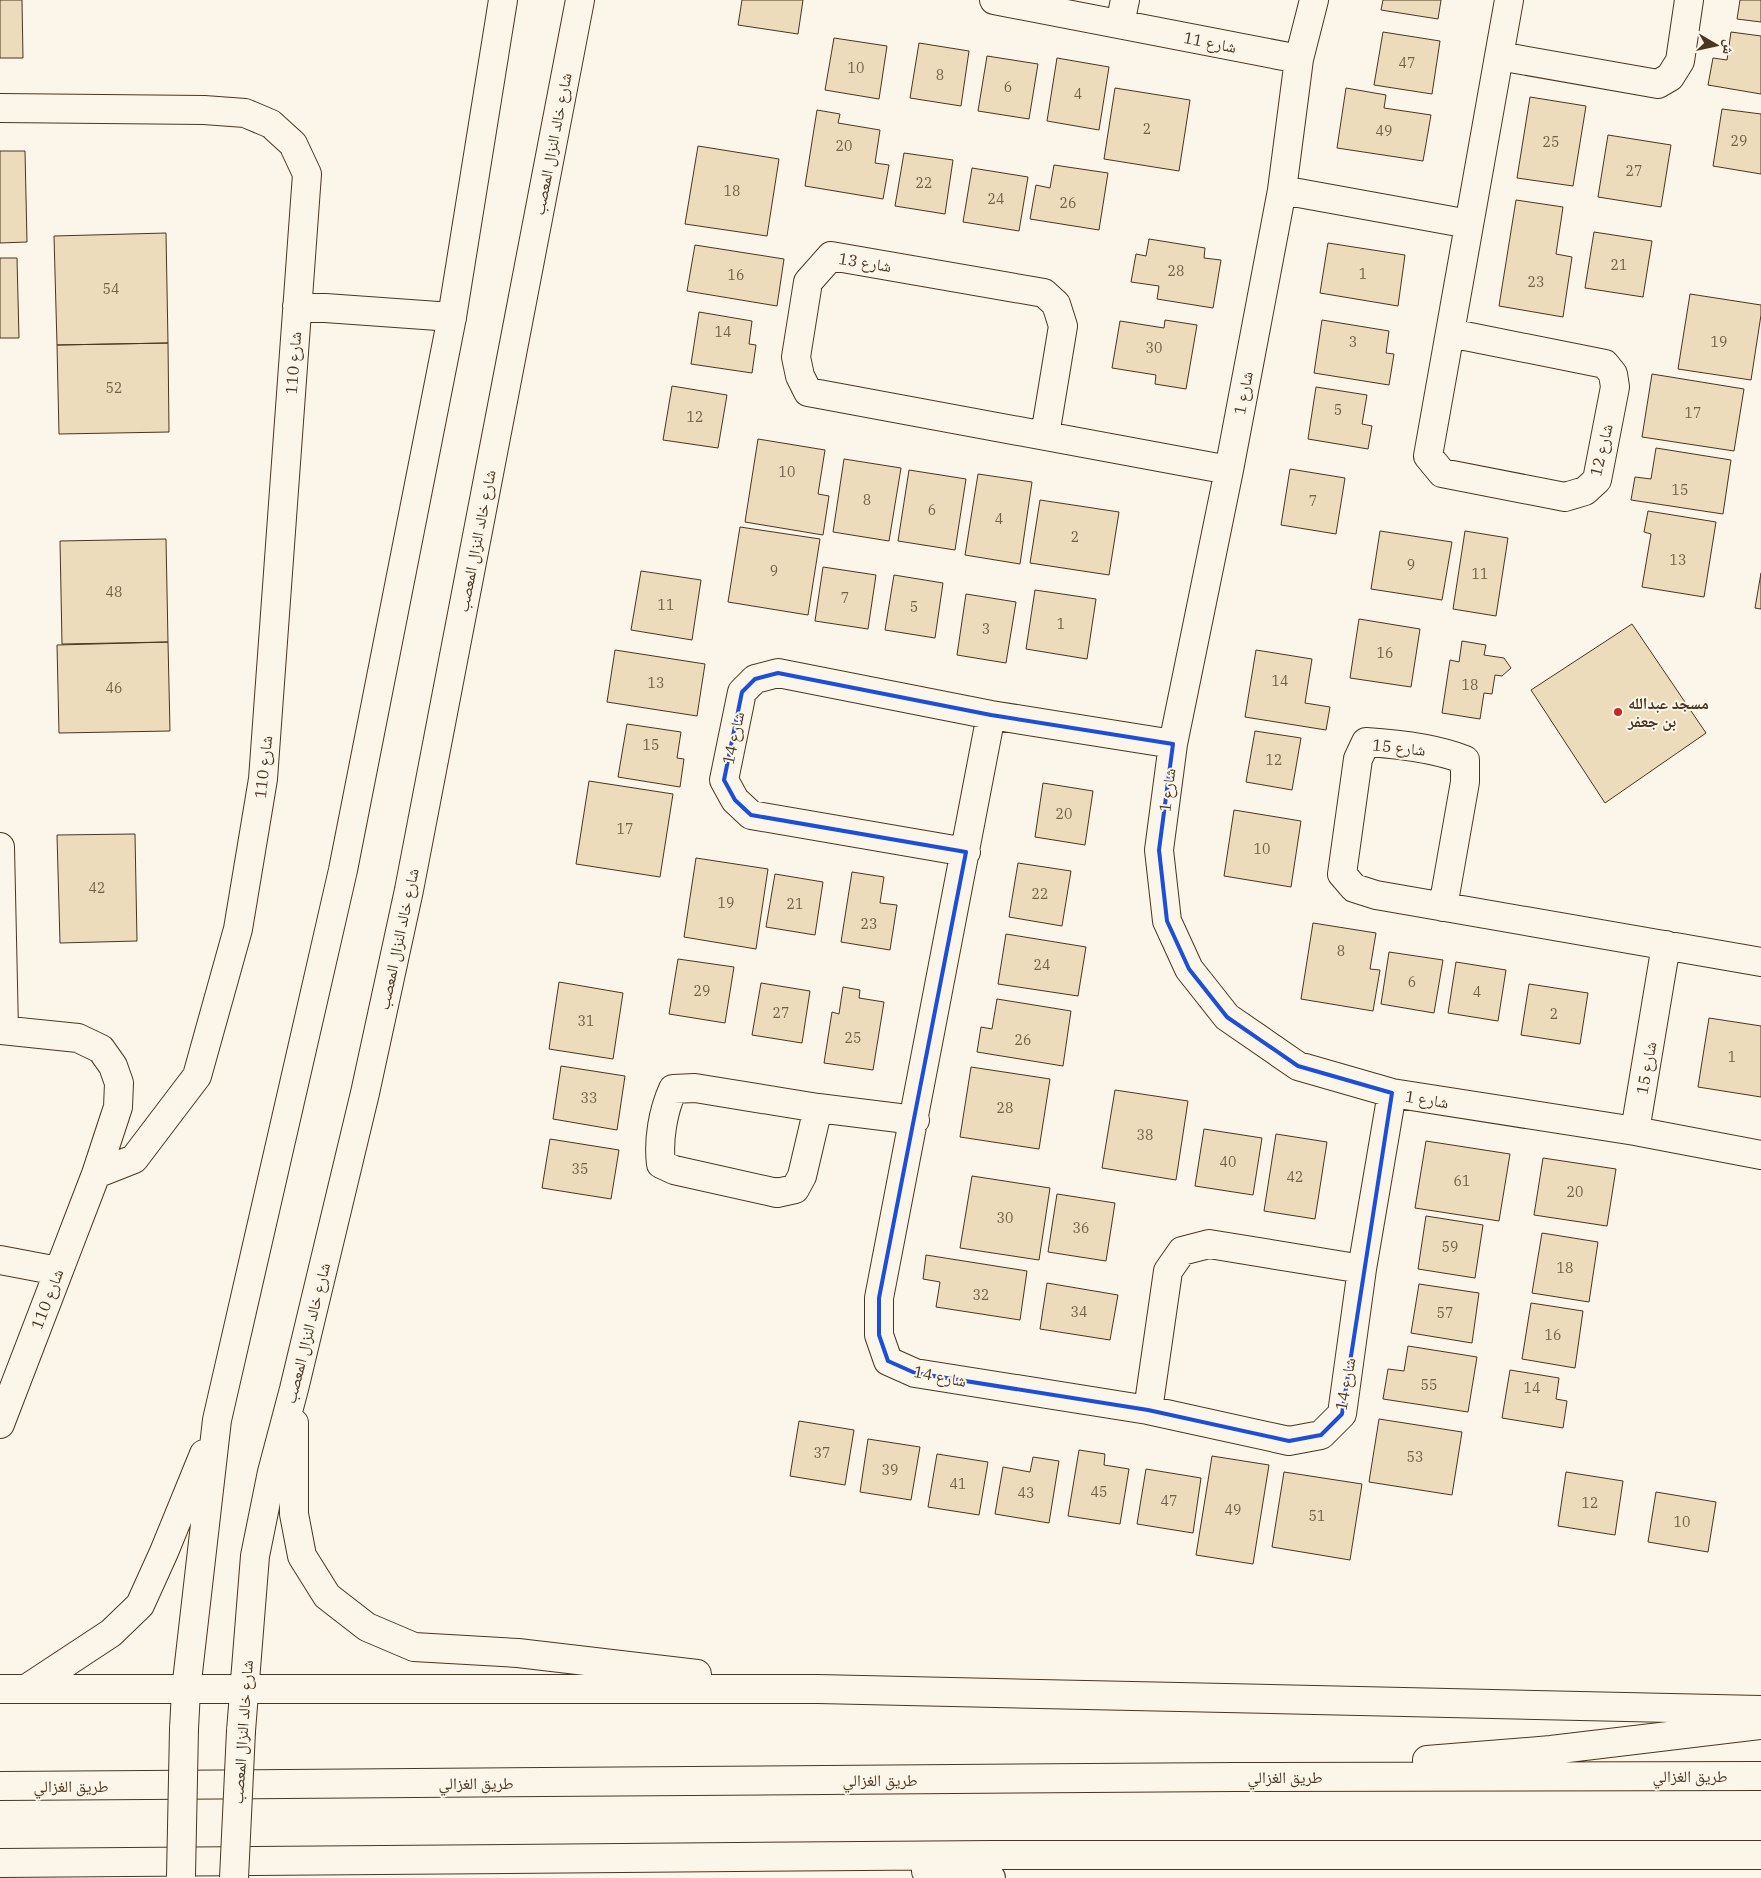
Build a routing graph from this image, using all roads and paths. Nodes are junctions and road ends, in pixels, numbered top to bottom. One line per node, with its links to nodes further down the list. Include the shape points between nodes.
1 (503, 0): 14 (main road)
2 (580, 0): 35 (main road, شارع خالد النزال المعصب, via 409,890 365,1093)
3 (994, 0): 7 (main road, شارع 11)
4 (1314, 0): 9 (main road, شارع 1)
5 (1508, 0): 8 (main road, شارع 12)
6 (1689, 0): 8 (main road, via 1680,61 1670,77 1658,84)
7 (1123, 12): 9 (main road, شارع 11)
8 (1499, 56): 12 (main road, شارع 12)
9 (1299, 59): 11 (main road, شارع 1)
10 (0, 108): 13 (main road, شارع 110, via 204,110 245,113 271,124 293,144 307,174)
11 (1282, 190): 12 (main road); 17 (main road, شارع 1)
12 (1469, 224): 15 (main road, شارع 12)
13 (297, 306): 14 (main road); 31 (main road, شارع 110, via 263,779 238,929 198,1076 134,1159)
14 (452, 317): 37 (main road, via 343,870)
15 (1450, 333): 15 (main road, شارع 12, via 1605,364 1615,387 1597,480 1585,491 1565,497 1442,473 1428,456)
16 (1045, 436): 16 (main road, شارع 13, via 808,392 796,357 808,282 831,256 1044,293 1056,304 1063,326); 17 (main road, شارع 13)
17 (1228, 470): 19 (main road, شارع 1)
18 (991, 715): 19 (main road, شارع 14); 21 (main road, شارع 14); 21 (main road, شارع 14, via 778,673 755,679 742,692 724,780 735,800 751,815)
19 (1173, 744): 26 (main road, شارع 1, via 1159,850 1167,921 1189,969 1226,1017 1298,1066)
20 (0, 847): 25 (main road)
21 (966, 852): 28 (main road, شارع 14)
22 (1443, 907): 22 (main road, شارع 15, via 1466,782 1465,760 1448,753 1366,742 1358,759 1342,874 1354,888); 23 (main road, شارع 15)
23 (1666, 946): 24 (main road, شارع 15); 29 (main road, شارع 15)
24 (1761, 962)
25 (2, 1030): 31 (main road, شارع 110, via 78,1038 101,1049 113,1066 119,1083 118,1107)
26 (1392, 1093): 29 (main road, شارع 1); 33 (main road, شارع 14)
27 (818, 1108): 27 (main road, via 695,1088 674,1089 667,1103 661,1164 674,1170 778,1193 795,1189 802,1176); 28 (main road)
28 (915, 1120): 36 (main road, شارع 14, via 879,1298 879,1335 888,1361 915,1373)
29 (1635, 1131): 30 (main road, شارع 1)
30 (1761, 1154)
31 (96, 1174): 34 (main road, شارع 110)
32 (0, 1260): 34 (main road)
33 (1362, 1269): 36 (main road, via 1209,1244 1182,1251 1168,1271); 36 (main road, شارع 14, via 1342,1414 1321,1435 1289,1441)
34 (58, 1271): 38 (main road, شارع 110)
35 (294, 1389): 40 (main road, via 294,1514 302,1556 328,1596 367,1627 414,1648 518,1653); 42 (main road, شارع خالد النزال المعصب, via 272,1472 255,1556)
36 (1148, 1410)
37 (217, 1420): 39 (main road, via 140,1605 111,1633); 41 (main road)
38 (0, 1424)
39 (13, 1689): 41 (main road)
40 (818, 1689): 42 (main road); 43 (main road)
41 (186, 1690): 42 (main road); 51 (main road, bridge)
42 (245, 1690): 52 (main road, شارع خالد النزال المعصب, bridge)
43 (1761, 1710)
44 (1761, 1725): 46 (main road, via 1551,1750)
45 (1761, 1776): 46 (main road, طريق الغزالي)
46 (1234, 1777): 47 (main road, طريق الغزالي)
47 (0, 1786)
48 (1761, 1855): 49 (main road)
49 (806, 1857): 50 (main road); 53 (main road)
50 (0, 1863)
51 (181, 1877)
52 (234, 1878)
53 (991, 1878)

